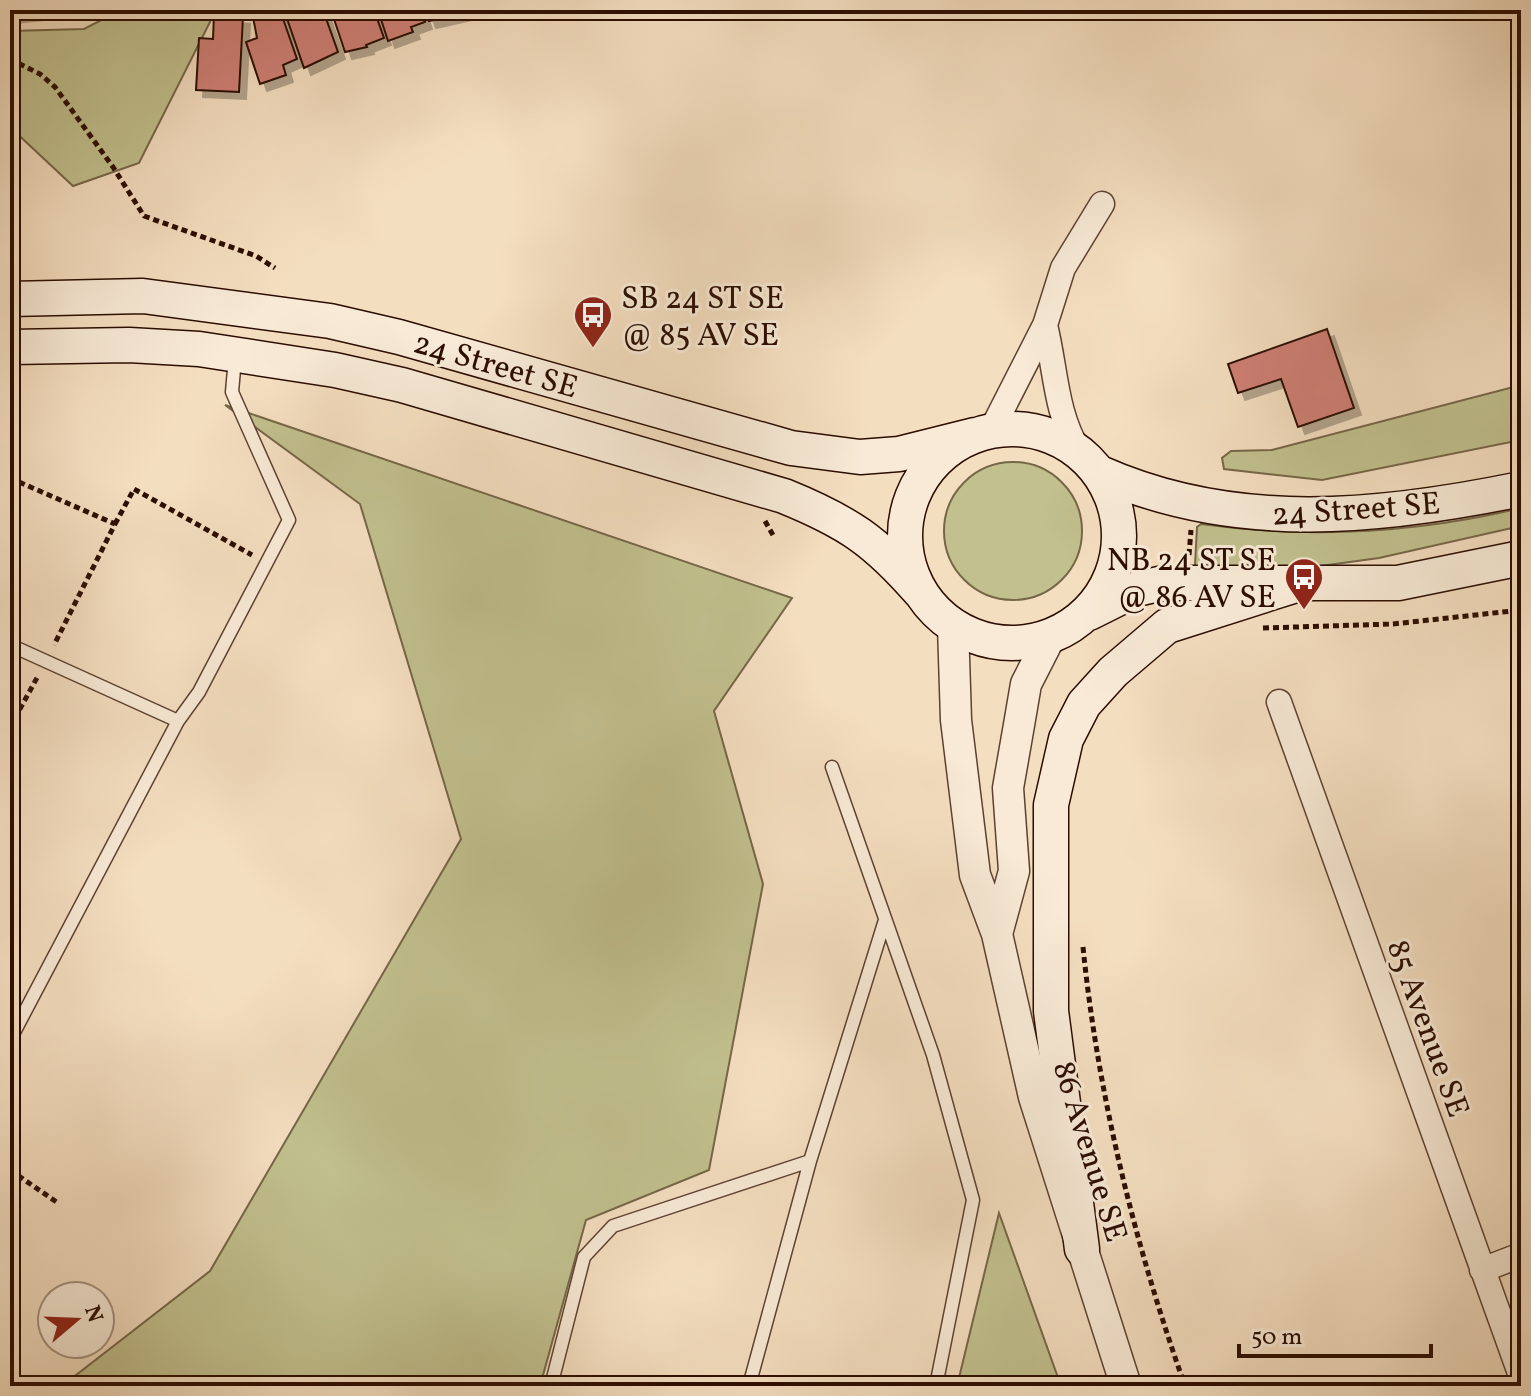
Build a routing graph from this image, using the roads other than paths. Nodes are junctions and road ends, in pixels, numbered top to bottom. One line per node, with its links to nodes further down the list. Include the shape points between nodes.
1 (1102, 204): 3 (street, via 1063,268)
2 (10, 299): 6 (main road, 24 Street SE, via 143,296 330,321 791,448 886,455)
3 (1045, 325): 6 (street); 7 (street, via 1058,404 1067,431)
4 (10, 347): 5 (main road, 24 Street SE, via 129,345)
5 (235, 353): 11 (main road, 24 Street SE, via 402,385 784,496 870,539); 17 (lane, via 232,392 289,520 199,692)
6 (983, 433): 7 (main road, via 1035,431 1057,438); 11 (main road, via 945,451 911,498 904,540)
7 (1090, 463): 8 (main road, 24 Street SE, via 1165,499 1283,516 1388,511); 12 (main road, via 1117,513 1118,554 1107,587)
8 (1521, 489)
9 (1521, 558): 10 (main road, via 1398,583)
10 (1302, 583): 12 (main road, via 1163,583 1137,589); 23 (main road, via 1167,626 1084,704 1066,739 1051,805 1051,1011)
11 (921, 593): 13 (main road)
12 (1085, 615): 14 (main road)
13 (953, 626): 14 (main road, via 1001,643); 20 (street, 86 Avenue SE, via 956,720 975,875)
14 (1050, 637): 20 (street, 86 Avenue SE, via 1024,697 1008,788 1014,871)
15 (10, 645): 17 (lane)
16 (1279, 702): 25 (street, 85 Avenue SE)
17 (178, 721): 21 (lane)
18 (832, 767): 19 (lane)
19 (885, 920): 22 (lane); 29 (lane, via 933,1055 973,1200)
20 (997, 934): 23 (street, 86 Avenue SE, via 1034,1097)
21 (10, 1040)
22 (810, 1161): 27 (lane, via 613,1226 584,1257); 28 (lane)
23 (1082, 1249): 30 (street, 86 Avenue SE)
24 (1521, 1255): 25 (street)
25 (1482, 1270): 26 (street, 85 Avenue SE)
26 (1521, 1376)
27 (551, 1386)
28 (749, 1386)
29 (936, 1386)
30 (1126, 1386)

